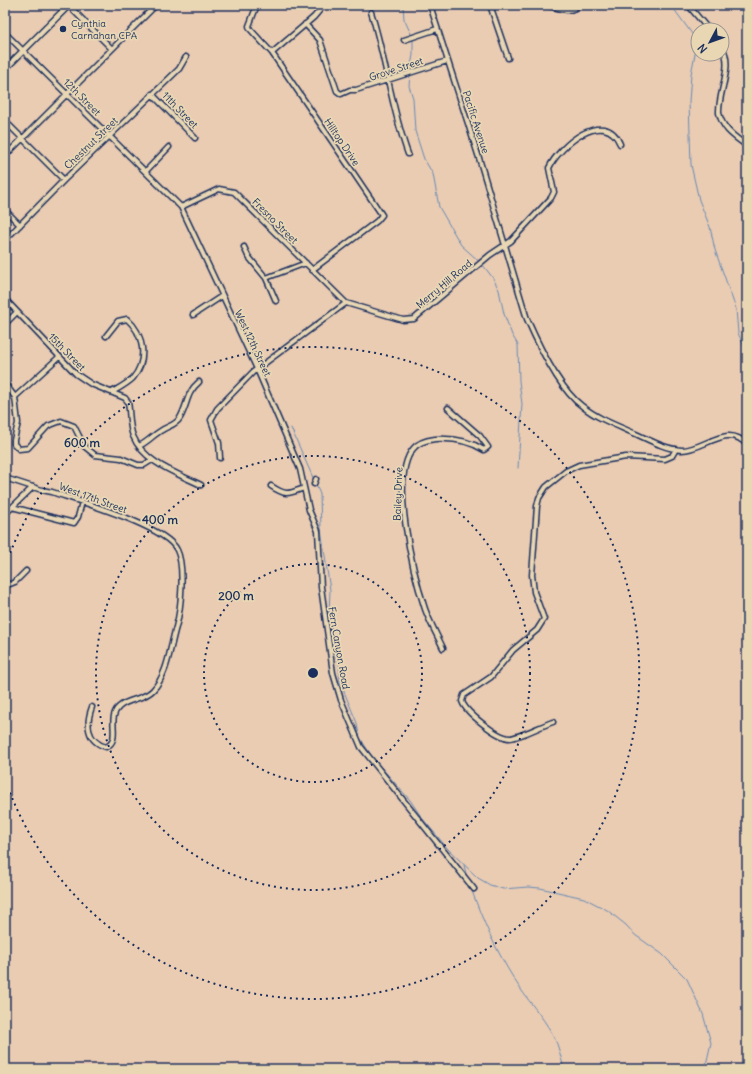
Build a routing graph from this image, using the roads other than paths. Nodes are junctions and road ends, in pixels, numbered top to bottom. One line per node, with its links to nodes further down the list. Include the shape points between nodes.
1 (69, 5): 16 (street); 17 (street)
2 (156, 5): 16 (street)
3 (258, 5): 18 (street, Hilltop Drive, via 249,26)
4 (324, 5): 12 (street)
5 (430, 5): 13 (street, Pacific Avenue)
6 (490, 5): 20 (street)
7 (546, 5): 8 (street, via 568,10 575,9)
8 (578, 5)
9 (688, 5): 11 (street)
10 (371, 12): 24 (street, via 382,48)
11 (702, 22)
12 (305, 24): 18 (street); 24 (street, Grove Street, via 320,40 337,91 341,94)
13 (437, 29): 15 (street); 21 (street, Pacific Avenue)
14 (5, 33): 17 (street, 12th Street)
15 (404, 40)
16 (112, 49): 25 (street)
17 (24, 50): 23 (street); 25 (street, 12th Street)
18 (272, 53): 45 (street, Hilltop Drive, via 382,214 377,221)
19 (186, 57): 26 (street, Chestnut Street, via 179,69)
20 (508, 58)
21 (447, 61): 24 (street, Grove Street); 42 (street, Pacific Avenue)
22 (727, 62): 32 (street, via 718,114 728,132)
23 (5, 69)
24 (388, 81): 34 (street, via 398,127)
25 (67, 94): 28 (street, 12th Street); 29 (street)
26 (152, 94): 28 (street, Chestnut Street); 30 (street, 11th Street)
27 (5, 121): 29 (street)
28 (110, 136): 36 (street, 12th Street); 37 (street, Chestnut Street)
29 (23, 138): 35 (street); 37 (street)
30 (195, 138)
31 (620, 144): 42 (street, Merry Hill Road, via 612,132 601,128 581,134 570,142 549,168 554,192 551,198 511,241)
32 (747, 146)
33 (169, 148): 36 (street)
34 (408, 154)
35 (5, 156)
36 (146, 171): 38 (street, 12th Street)
37 (64, 180): 40 (street, Chestnut Street)
38 (181, 207): 44 (street, Fresno Street, via 214,190 230,190); 47 (street, West 12th Street)
39 (5, 210): 40 (street)
40 (20, 225): 41 (street, Chestnut Street)
41 (5, 240)
42 (504, 245): 50 (street, Merry Hill Road, via 414,319 403,320); 64 (street, Pacific Avenue, via 536,340 572,397 590,412 609,422)
43 (244, 247): 46 (street)
44 (306, 263): 45 (street, Fresno Street); 46 (street)
45 (312, 270): 50 (street, Fresno Street)
46 (266, 278): 49 (street)
47 (222, 296): 52 (street); 56 (street, West 12th Street)
48 (5, 299): 51 (street, 15th Street)
49 (276, 301)
50 (346, 303): 56 (street)
51 (17, 312): 53 (street); 55 (street, 15th Street)
52 (193, 315)
53 (5, 324)
54 (106, 336): 59 (street, via 118,321 127,319 136,328 142,343 142,358 137,371 129,382)
55 (59, 357): 59 (street, 15th Street, via 82,379); 60 (street)
56 (257, 369): 65 (street, via 228,396 212,416 211,422 219,443); 73 (street, West 12th Street, via 294,453)
57 (199, 382): 63 (street, via 191,389 176,423)
58 (5, 384): 60 (street)
59 (112, 392): 63 (street, 15th Street, via 128,402 131,429)
60 (15, 397): 66 (street, via 18,423 14,440 19,449 28,448 48,426 61,421 74,426 84,446 95,455 121,458 138,466)
61 (448, 408): 79 (street, Bailey Drive, via 480,436 488,447 484,450 471,443 438,439 418,444 406,463 404,504 407,539 425,609)
62 (747, 445): 64 (street, via 738,438 722,436 690,449)
63 (139, 446): 66 (street, 15th Street)
64 (676, 449): 81 (street, via 672,456 665,459 626,457 574,467 546,487 539,498 532,575 534,592 544,619 537,630 513,650 491,677 464,695 462,701 468,711 504,737 513,738)
65 (220, 458)
66 (152, 460): 70 (street, 15th Street)
67 (5, 478): 72 (street, West 17th Street)
68 (316, 479): 69 (street)
69 (314, 484)
70 (201, 485)
71 (271, 486): 73 (street, via 283,494)
72 (33, 487): 74 (street, West 17th Street); 75 (street)
73 (304, 488): 82 (street, Fern Canyon Road, via 309,510 318,531 321,587 333,673 341,700 361,747)
74 (82, 502): 75 (street, via 74,523); 80 (street, West 17th Street, via 141,523 158,532 177,550 180,565 180,614 158,683 148,694 118,707 113,721 114,739 106,747 100,744 89,730 87,721)
75 (12, 507): 76 (street)
76 (5, 514)
77 (26, 571): 78 (street, via 12,585)
78 (5, 586)
79 (443, 648)
80 (92, 707)
81 (553, 722)
82 (474, 889)

